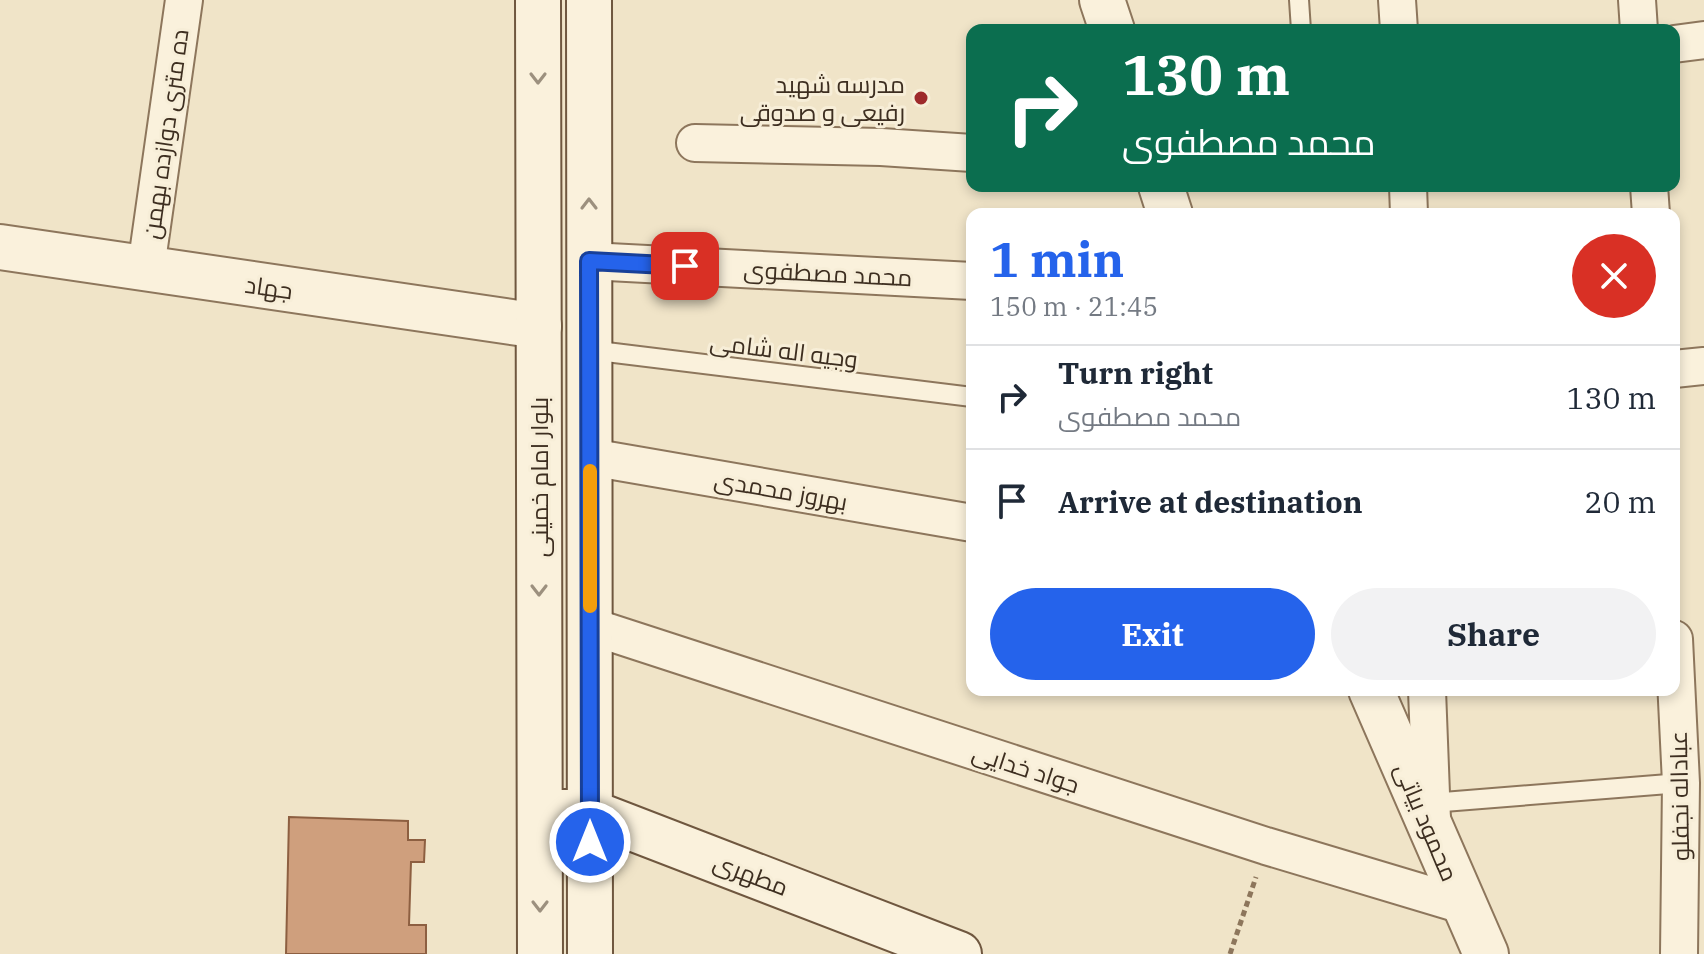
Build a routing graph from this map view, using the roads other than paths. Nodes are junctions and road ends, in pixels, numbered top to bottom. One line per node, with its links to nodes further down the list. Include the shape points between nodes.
1 (184, 0): 18 (street, ده متری دوازده بهمن)
2 (538, 0): 20 (main road, بلوار امام خمینی, one-way to 20)
3 (589, 0): 17 (main road, one-way to 3)
4 (1102, 0): 8 (main road)
5 (1299, 0): 9 (lane)
6 (1397, 0): 10 (street)
7 (1637, 0): 11 (street)
8 (1110, 24)
9 (1301, 24)
10 (1399, 24)
11 (1639, 24)
12 (1704, 40): 13 (street)
13 (1680, 43)
14 (695, 143): 15 (street)
15 (966, 153)
16 (0, 247): 18 (main road, جهاد)
17 (589, 261): 19 (street, محمد مصطفوی); 21 (main road)
18 (146, 268): 20 (main road, جهاد)
19 (966, 281)
20 (539, 326): 32 (main road, بلوار امام خمینی, one-way to 32)
21 (589, 350): 24 (lane, وجیه اله شامی); 25 (main road)
22 (1704, 366): 23 (street)
23 (1680, 368)
24 (966, 396)
25 (590, 457): 26 (street, بهروز محمدی); 27 (main road)
26 (966, 522)
27 (590, 626): 33 (main road); 35 (street, جواد خدایی)
28 (1374, 696): 34 (main road, محمود بیاتی)
29 (1427, 696): 34 (street)
30 (1677, 696): 31 (street, عباداله نجفلو)
31 (1681, 783): 34 (lane); 40 (street, عباداله نجفلو)
32 (540, 811): 33 (main road, مطهری); 36 (main road, بلوار امام خمینی, one-way to 36)
33 (590, 812): 37 (main road); 38 (main road, مطهری)
34 (1432, 819): 35 (main road, محمود بیاتی)
35 (1463, 905): 39 (main road, محمود بیاتی)
36 (540, 954)
37 (590, 954)
38 (959, 954)
39 (1486, 954)
40 (1679, 954)

